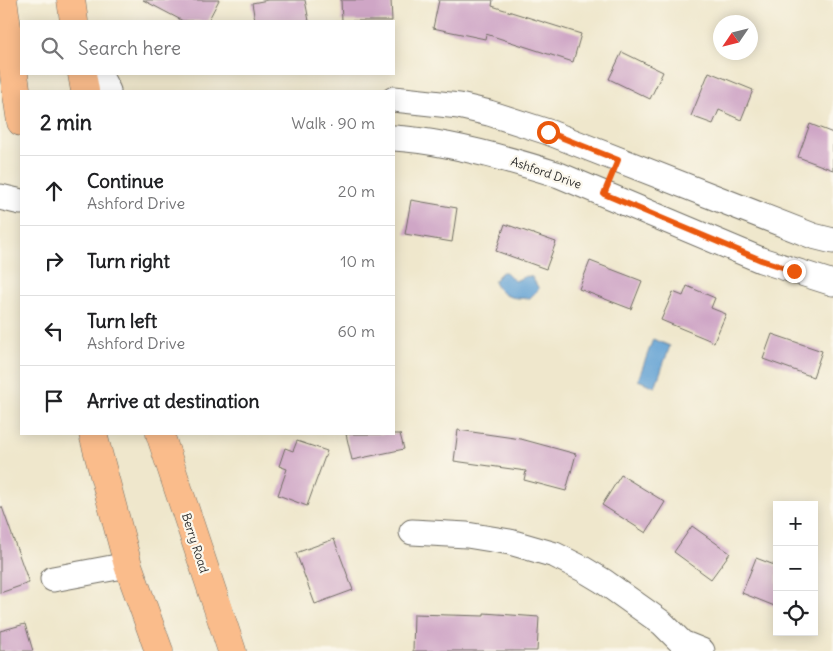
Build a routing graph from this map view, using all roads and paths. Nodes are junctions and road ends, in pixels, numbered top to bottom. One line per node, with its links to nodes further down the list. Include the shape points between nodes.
1 (2, 0): 9 (highway)
2 (71, 0): 3 (highway)
3 (74, 20)
4 (82, 75): 6 (highway)
5 (100, 75): 7 (street)
6 (85, 90)
7 (107, 90)
8 (395, 99): 11 (street, via 459,106 489,113)
9 (20, 116)
10 (395, 138): 12 (street, Ashford Drive, via 446,146 529,166)
11 (618, 160): 12 (street); 15 (street)
12 (604, 194): 16 (street, Ashford Drive, via 761,260)
13 (0, 197): 14 (street)
14 (20, 202)
15 (833, 241)
16 (833, 283)
17 (93, 435): 20 (highway)
18 (160, 435): 24 (highway, Berry Road)
19 (412, 532): 22 (street, via 473,536 510,542 555,555 620,592 662,623)
20 (128, 565): 21 (street); 23 (highway)
21 (54, 579)
22 (687, 648)
23 (159, 651)
24 (232, 651)

